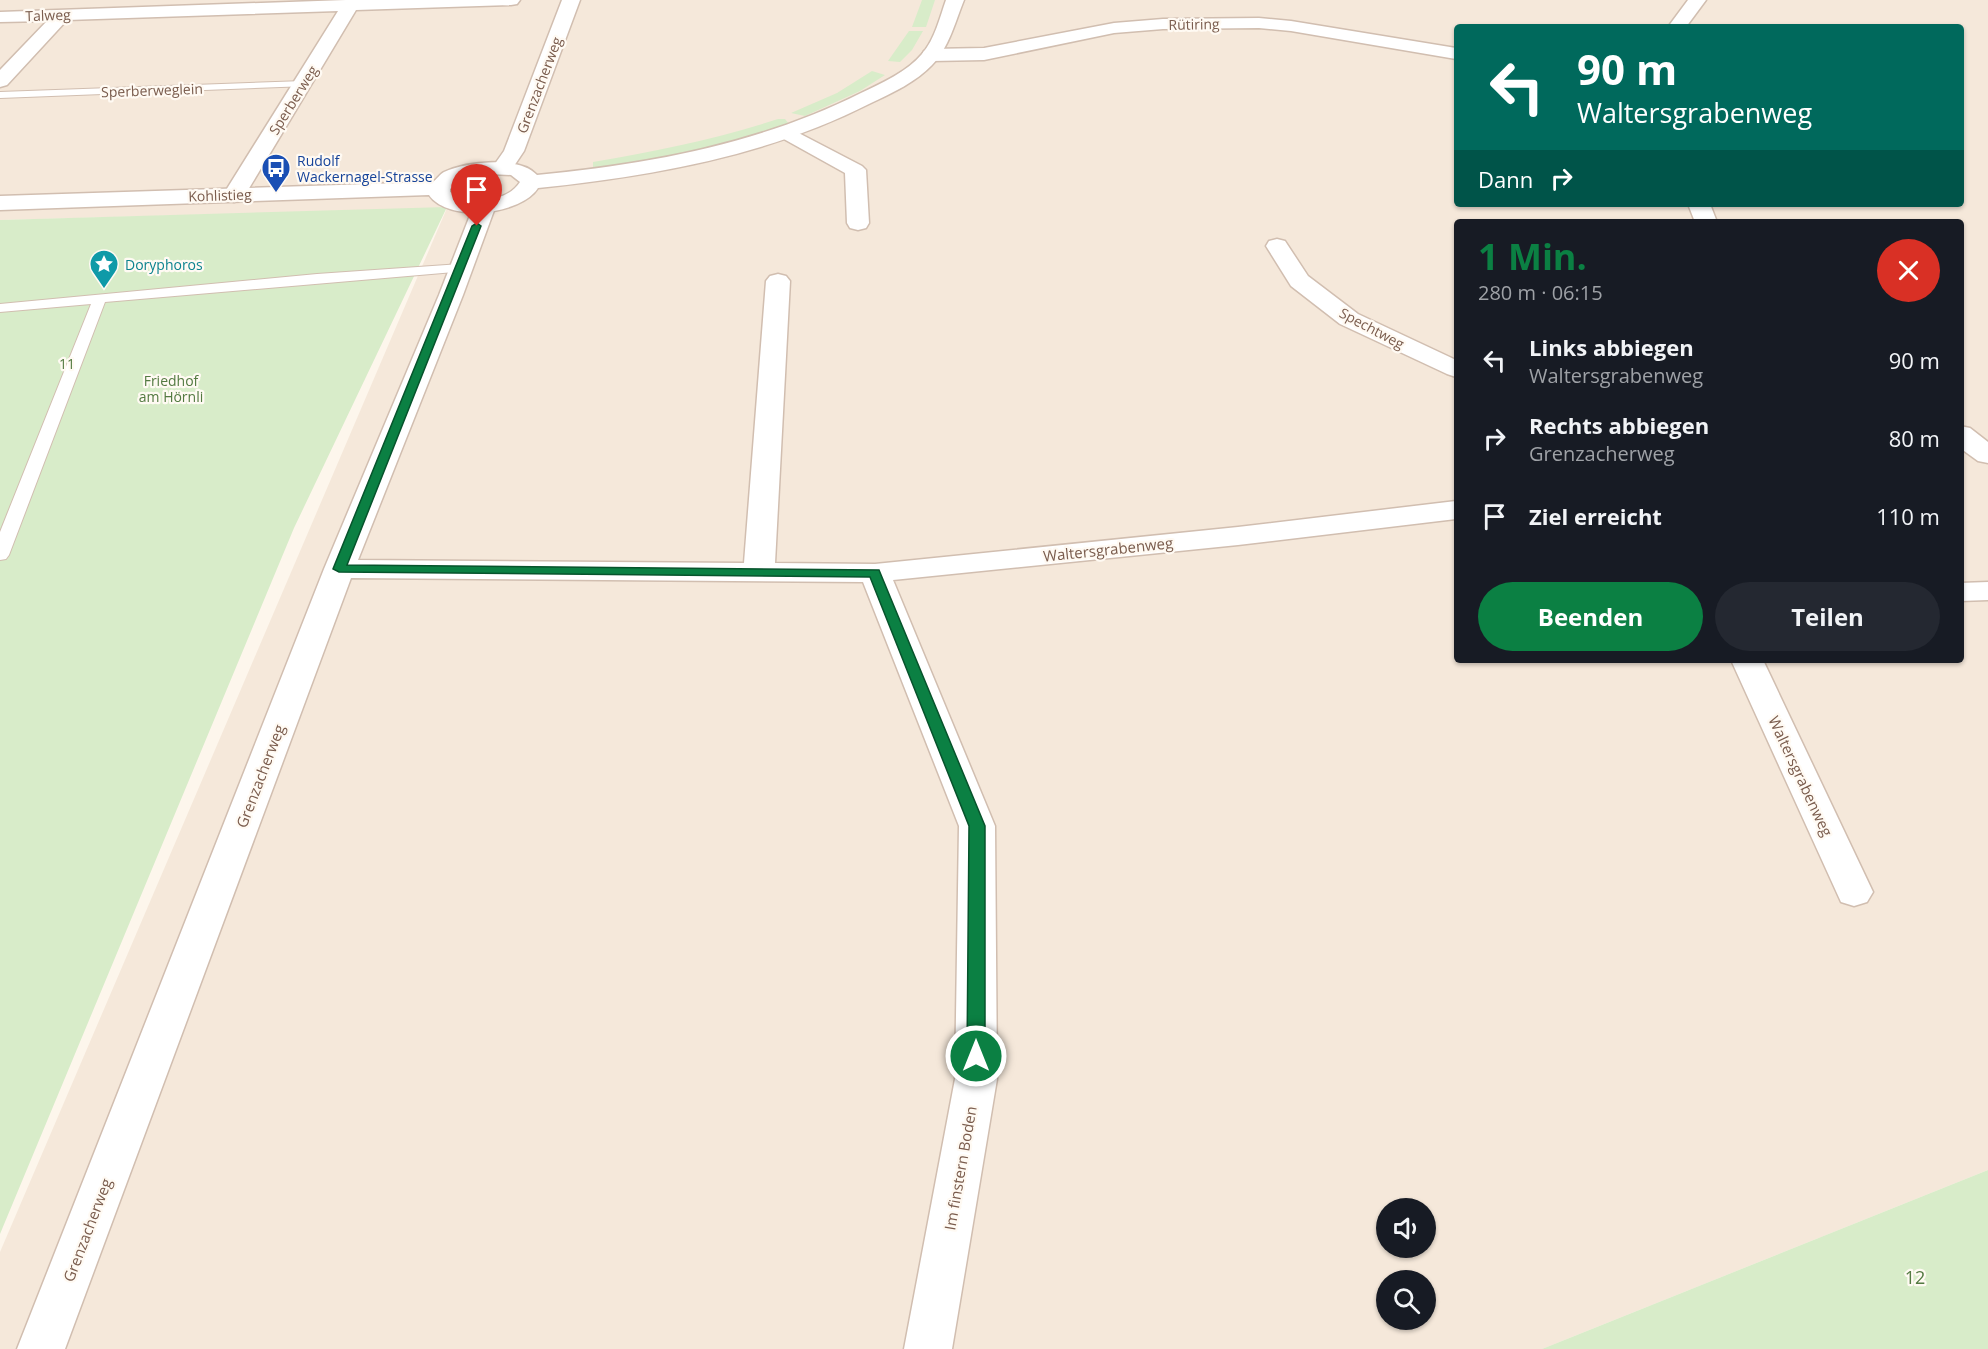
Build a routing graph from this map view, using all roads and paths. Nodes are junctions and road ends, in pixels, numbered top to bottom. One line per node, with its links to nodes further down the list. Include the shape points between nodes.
1 (512, 0): 5 (street, Talweg)
2 (571, 0): 16 (street, Grenzacherweg, via 514,152)
3 (955, 0): 11 (street)
4 (1697, 0): 9 (street)
5 (342, 3): 6 (street, Talweg); 13 (street, Sperberweg)
6 (101, 7): 7 (street, Talweg)
7 (62, 15): 8 (street, Talweg); 12 (street)
8 (0, 17)
9 (1679, 24)
10 (1454, 54): 11 (street, Rütiring, via 1259,23 1114,28 984,54)
11 (931, 55): 15 (street, via 896,82 841,113)
12 (0, 81)
13 (304, 84): 14 (lane, Sperberweglein); 19 (street, Sperberweg)
14 (0, 95)
15 (789, 134): 17 (street, via 656,166); 22 (street, via 855,170)
16 (503, 168): 17 (street, via 522,173); 18 (street, via 462,173)
17 (531, 182): 21 (street, via 523,194)
18 (439, 189): 19 (street, Kohlistieg); 21 (street, via 446,200)
19 (234, 195): 20 (street, Kohlistieg)
20 (0, 203)
21 (485, 205): 24 (street, Grenzacherweg)
22 (858, 223)
23 (1277, 246): 28 (street, Spechtweg, via 1299,281 1349,319)
24 (461, 268): 26 (lane); 33 (street, Grenzacherweg)
25 (778, 281): 34 (street)
26 (100, 298): 27 (lane); 32 (lane)
27 (0, 308)
28 (1454, 368)
29 (1964, 437): 30 (street)
30 (1988, 455)
31 (1454, 510): 35 (street, Waltersgrabenweg)
32 (0, 555)
33 (339, 569): 34 (street, Waltersgrabenweg); 40 (street, Grenzacherweg)
34 (759, 573): 35 (street, Waltersgrabenweg)
35 (875, 573): 41 (street, Im finstern Boden, via 977,826 976,1079)
36 (1964, 591): 37 (street)
37 (1988, 591)
38 (1748, 663): 39 (street, Waltersgrabenweg)
39 (1854, 892)
40 (42, 1349)
41 (928, 1349)

